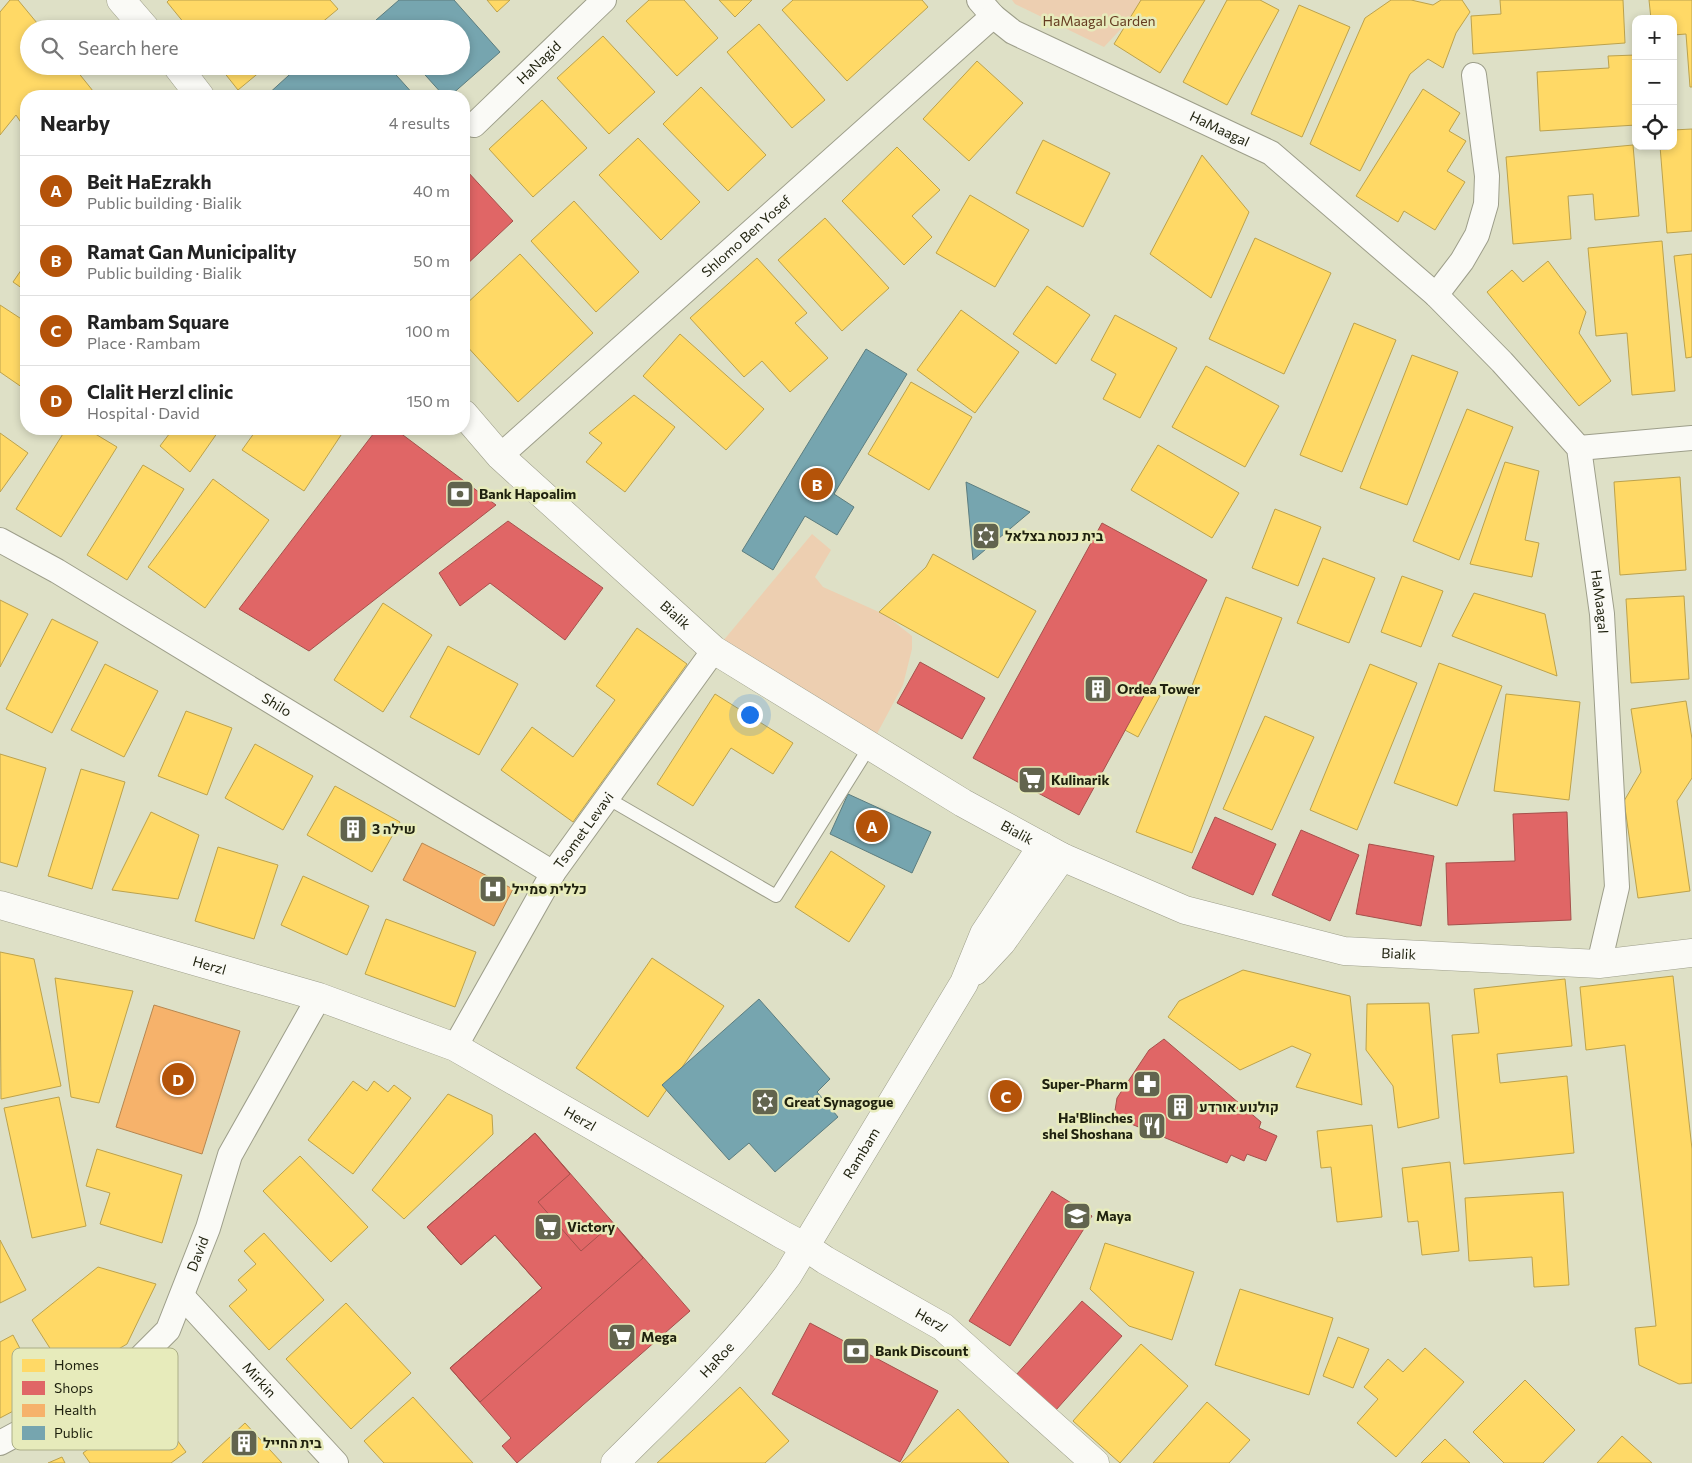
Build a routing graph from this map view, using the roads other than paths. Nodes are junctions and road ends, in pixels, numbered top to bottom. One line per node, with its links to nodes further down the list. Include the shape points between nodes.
1 (121, 0): 4 (street)
2 (604, 0): 8 (street, HaNagid)
3 (986, 8): 9 (street, HaMaagal, via 1013,32 1271,153); 13 (street, Shlomo Ben Yosef)
4 (138, 20)
5 (184, 75): 7 (street)
6 (1474, 75): 9 (street, via 1487,176 1486,204 1477,235)
7 (195, 90)
8 (474, 125)
9 (1436, 295): 12 (street, HaMaagal)
10 (470, 421): 13 (street, Bialik)
11 (1692, 438): 12 (street)
12 (1579, 448): 22 (street, HaMaagal, via 1602,614 1617,887)
13 (500, 456): 15 (street, Bialik)
14 (0, 540): 19 (street, Shilo, via 57,571)
15 (714, 650): 16 (street, Bialik); 17 (street, Tsomet Levavi)
16 (870, 746): 17 (lane, via 776,896); 18 (street, Bialik)
17 (607, 798): 19 (street, Tsomet Levavi)
18 (1052, 852): 22 (street, Bialik, via 1185,910 1344,952); 25 (street, Rambam, via 1002,942 964,983)
19 (553, 873): 24 (street, Tsomet Levavi)
20 (0, 905): 23 (street, Herzl)
21 (1692, 953): 22 (street, Bialik)
22 (1599, 964)
23 (319, 997): 24 (street, Herzl); 28 (street, David, via 230,1155 208,1228)
24 (456, 1047): 25 (street, Herzl)
25 (806, 1247): 26 (street, Herzl); 27 (street, HaRoe)
26 (846, 1272): 27 (street, via 798,1279); 34 (street, Herzl, via 943,1327)
27 (774, 1295): 33 (street, HaRoe, via 707,1371)
28 (182, 1296): 29 (street, David, via 168,1330); 32 (street, Mirkin)
29 (150, 1348)
30 (12, 1437): 31 (street, David)
31 (0, 1443)
32 (336, 1463)
33 (615, 1463)
34 (1095, 1463)

